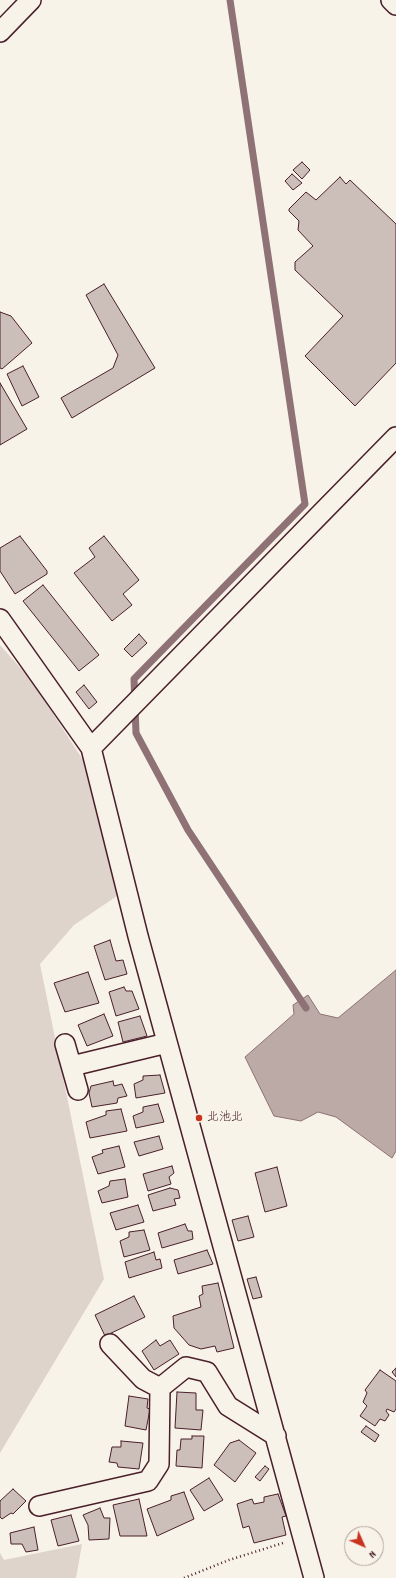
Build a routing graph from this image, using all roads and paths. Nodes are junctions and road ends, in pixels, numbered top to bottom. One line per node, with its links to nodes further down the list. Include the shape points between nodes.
1 (31, 0): 4 (street)
2 (391, 0): 3 (street)
3 (396, 5)
4 (0, 32)
5 (396, 437): 7 (street)
6 (0, 619): 7 (street)
7 (91, 748): 8 (street)
8 (167, 1043): 10 (street); 14 (street)
9 (65, 1044): 10 (street)
10 (72, 1066): 11 (street)
11 (78, 1090)
12 (110, 1344): 13 (street, via 142,1379)
13 (160, 1388): 14 (street, via 186,1367 207,1372 228,1406); 15 (street, via 159,1464 148,1481)
14 (276, 1436): 16 (street)
15 (39, 1506)
16 (304, 1537): 17 (path, via 229,1560); 18 (street)
17 (184, 1578)
18 (314, 1578)

